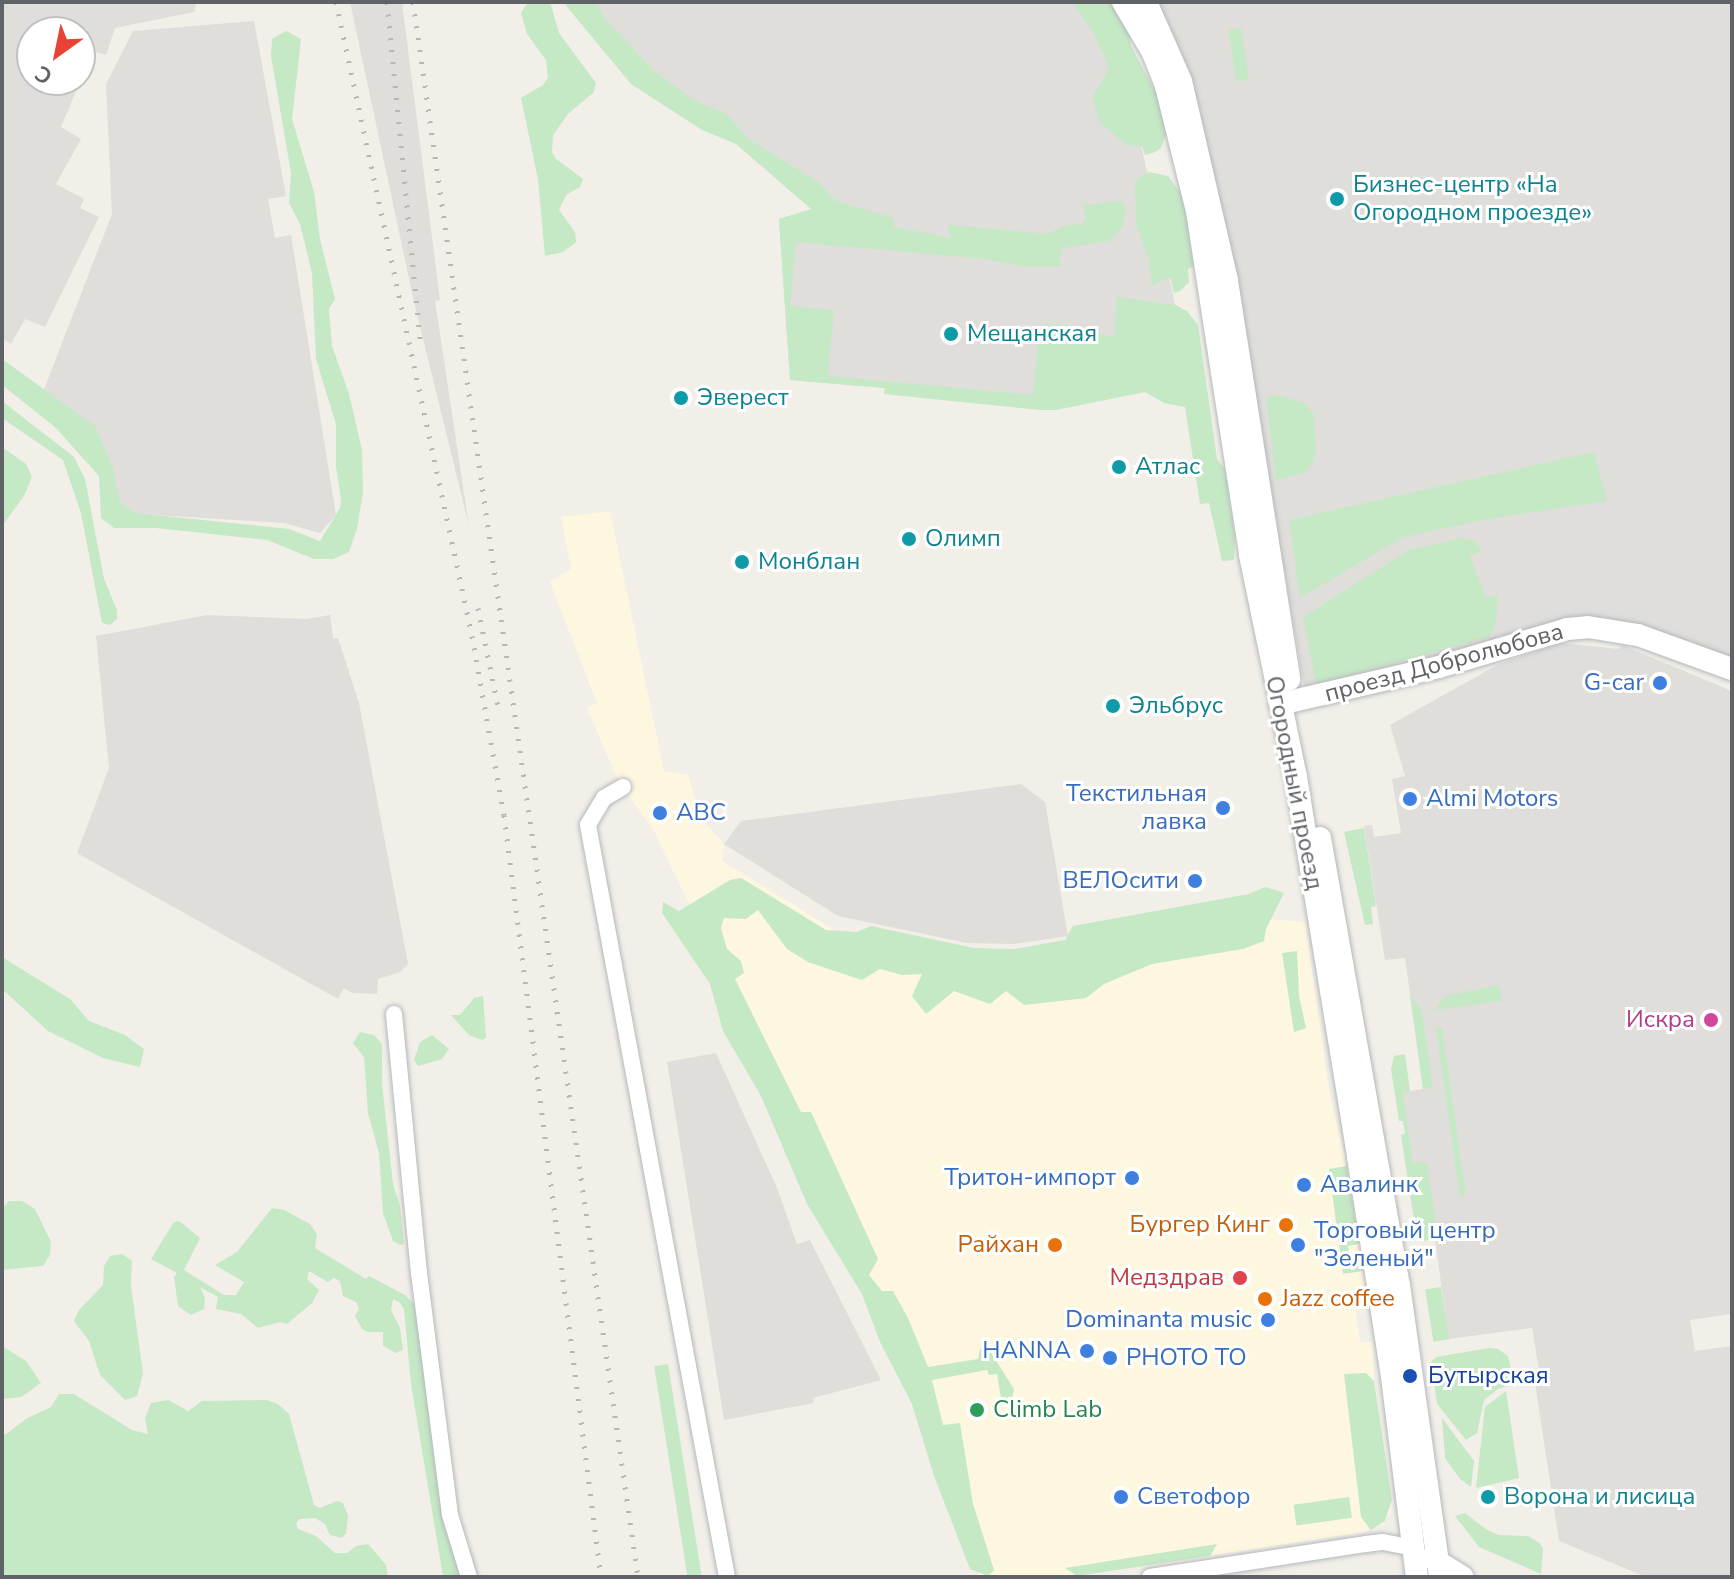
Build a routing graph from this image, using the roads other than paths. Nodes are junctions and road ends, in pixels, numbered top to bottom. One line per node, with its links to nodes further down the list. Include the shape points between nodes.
1 (1123, 2): 3 (main road, Огородный проезд)
2 (1143, 2): 3 (main road); 5 (main road, Огородный проезд, via 1181,81 1224,266)
3 (1152, 51): 5 (main road, Огородный проезд, via 1166,86 1197,211 1250,555)
4 (1732, 669): 5 (main road, проезд Добролюбова, via 1638,635 1588,627)
5 (1287, 703): 8 (main road, Огородный проезд); 9 (main road, Огородный проезд, via 1338,922 1399,1285)
6 (623, 787): 11 (street, via 604,798 588,825)
7 (394, 1014): 10 (street, via 450,1515)
8 (1413, 1548): 9 (main road); 12 (street, via 1375,1543); 13 (main road, Огородный проезд)
9 (1439, 1569): 14 (main road)
10 (469, 1577)
11 (727, 1577)
12 (1150, 1577)
13 (1417, 1577)
14 (1463, 1577)

